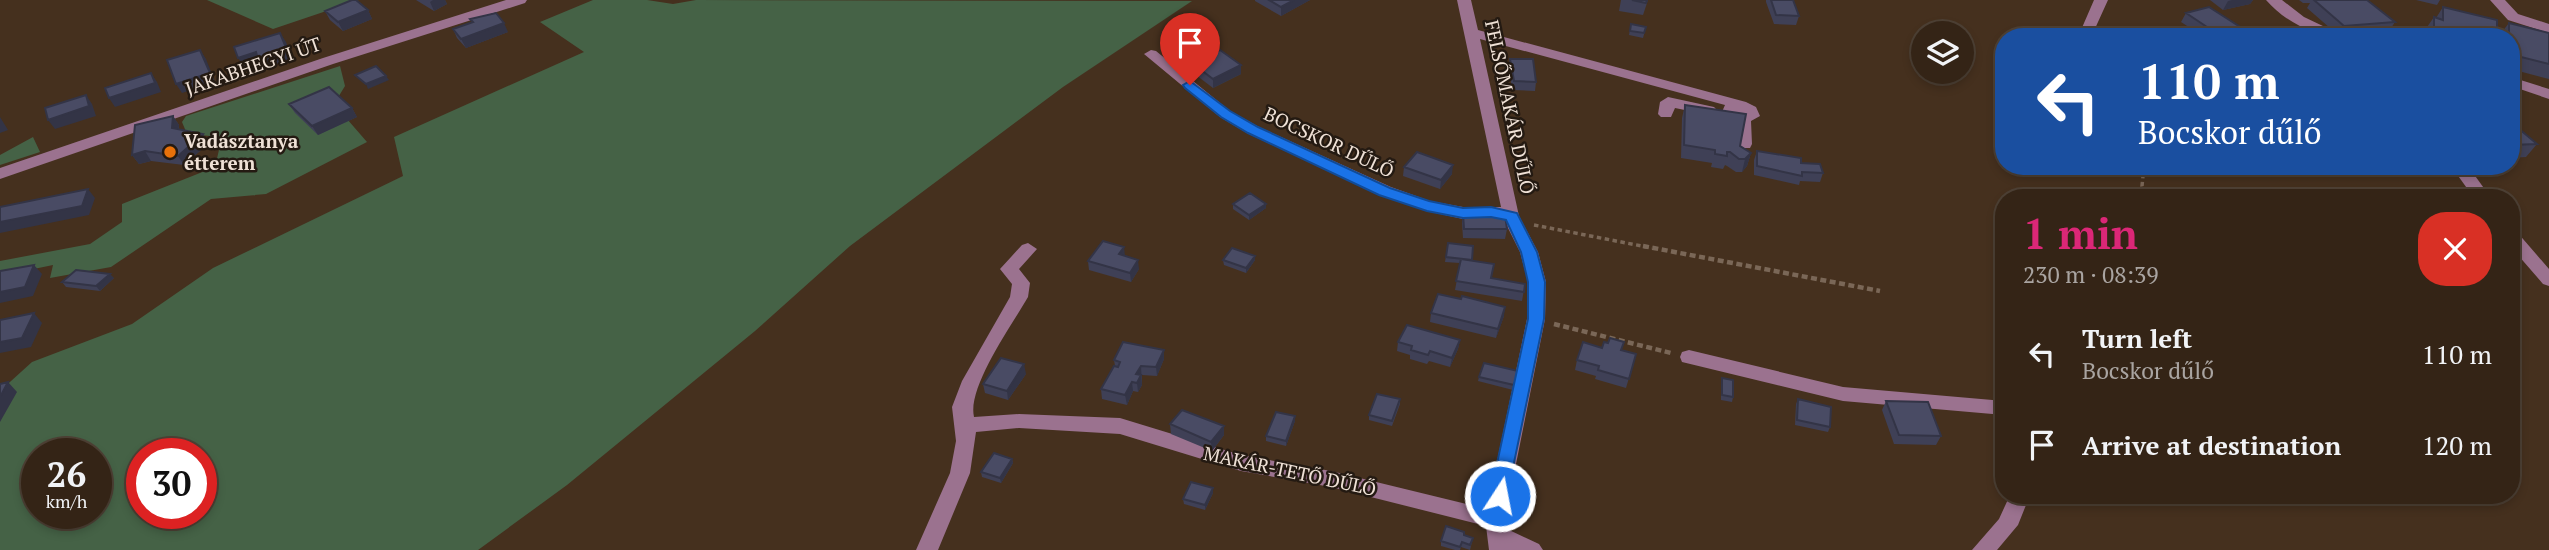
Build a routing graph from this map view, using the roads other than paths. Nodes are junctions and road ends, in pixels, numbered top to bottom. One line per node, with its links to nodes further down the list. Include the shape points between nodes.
1 (520, 0): 16 (street, JAKABHEGYI ÚT)
2 (1464, 0): 9 (street, FELSŐMAKÁR DŰLŐ)
3 (2101, 0): 6 (street)
4 (2273, 0): 7 (street)
5 (2497, 0): 8 (street, via 2512,17)
6 (2089, 28)
7 (2318, 28)
8 (2549, 29)
9 (1473, 33): 13 (street); 17 (street, FELSŐMAKÁR DŰLŐ)
10 (1151, 54): 17 (street, BOCSKOR DŰLŐ, via 1253,130 1385,191 1427,206)
11 (2520, 84): 12 (street)
12 (2549, 94)
13 (1738, 113): 14 (street, via 1668,102); 15 (street)
14 (1666, 114)
15 (1744, 144)
16 (0, 174)
17 (1511, 216): 25 (street, FELSŐMAKÁR DŰLŐ, via 1529,252 1536,282 1536,319)
18 (2520, 246): 20 (street)
19 (1028, 249): 23 (street, via 1009,269 1021,283 1018,297 971,382 962,407)
20 (2549, 280)
21 (1689, 357): 22 (street, via 1843,394)
22 (1995, 407)
23 (966, 425): 25 (street, MAKÁR-TETŐ DŰLŐ, via 1019,421 1120,426 1241,463 1331,479 1460,513); 26 (street, via 968,446)
24 (2018, 504): 28 (street)
25 (1498, 534): 27 (street, MAKÁR-TETŐ DŰLŐ)
26 (927, 550)
27 (1532, 550)
28 (1983, 550)

